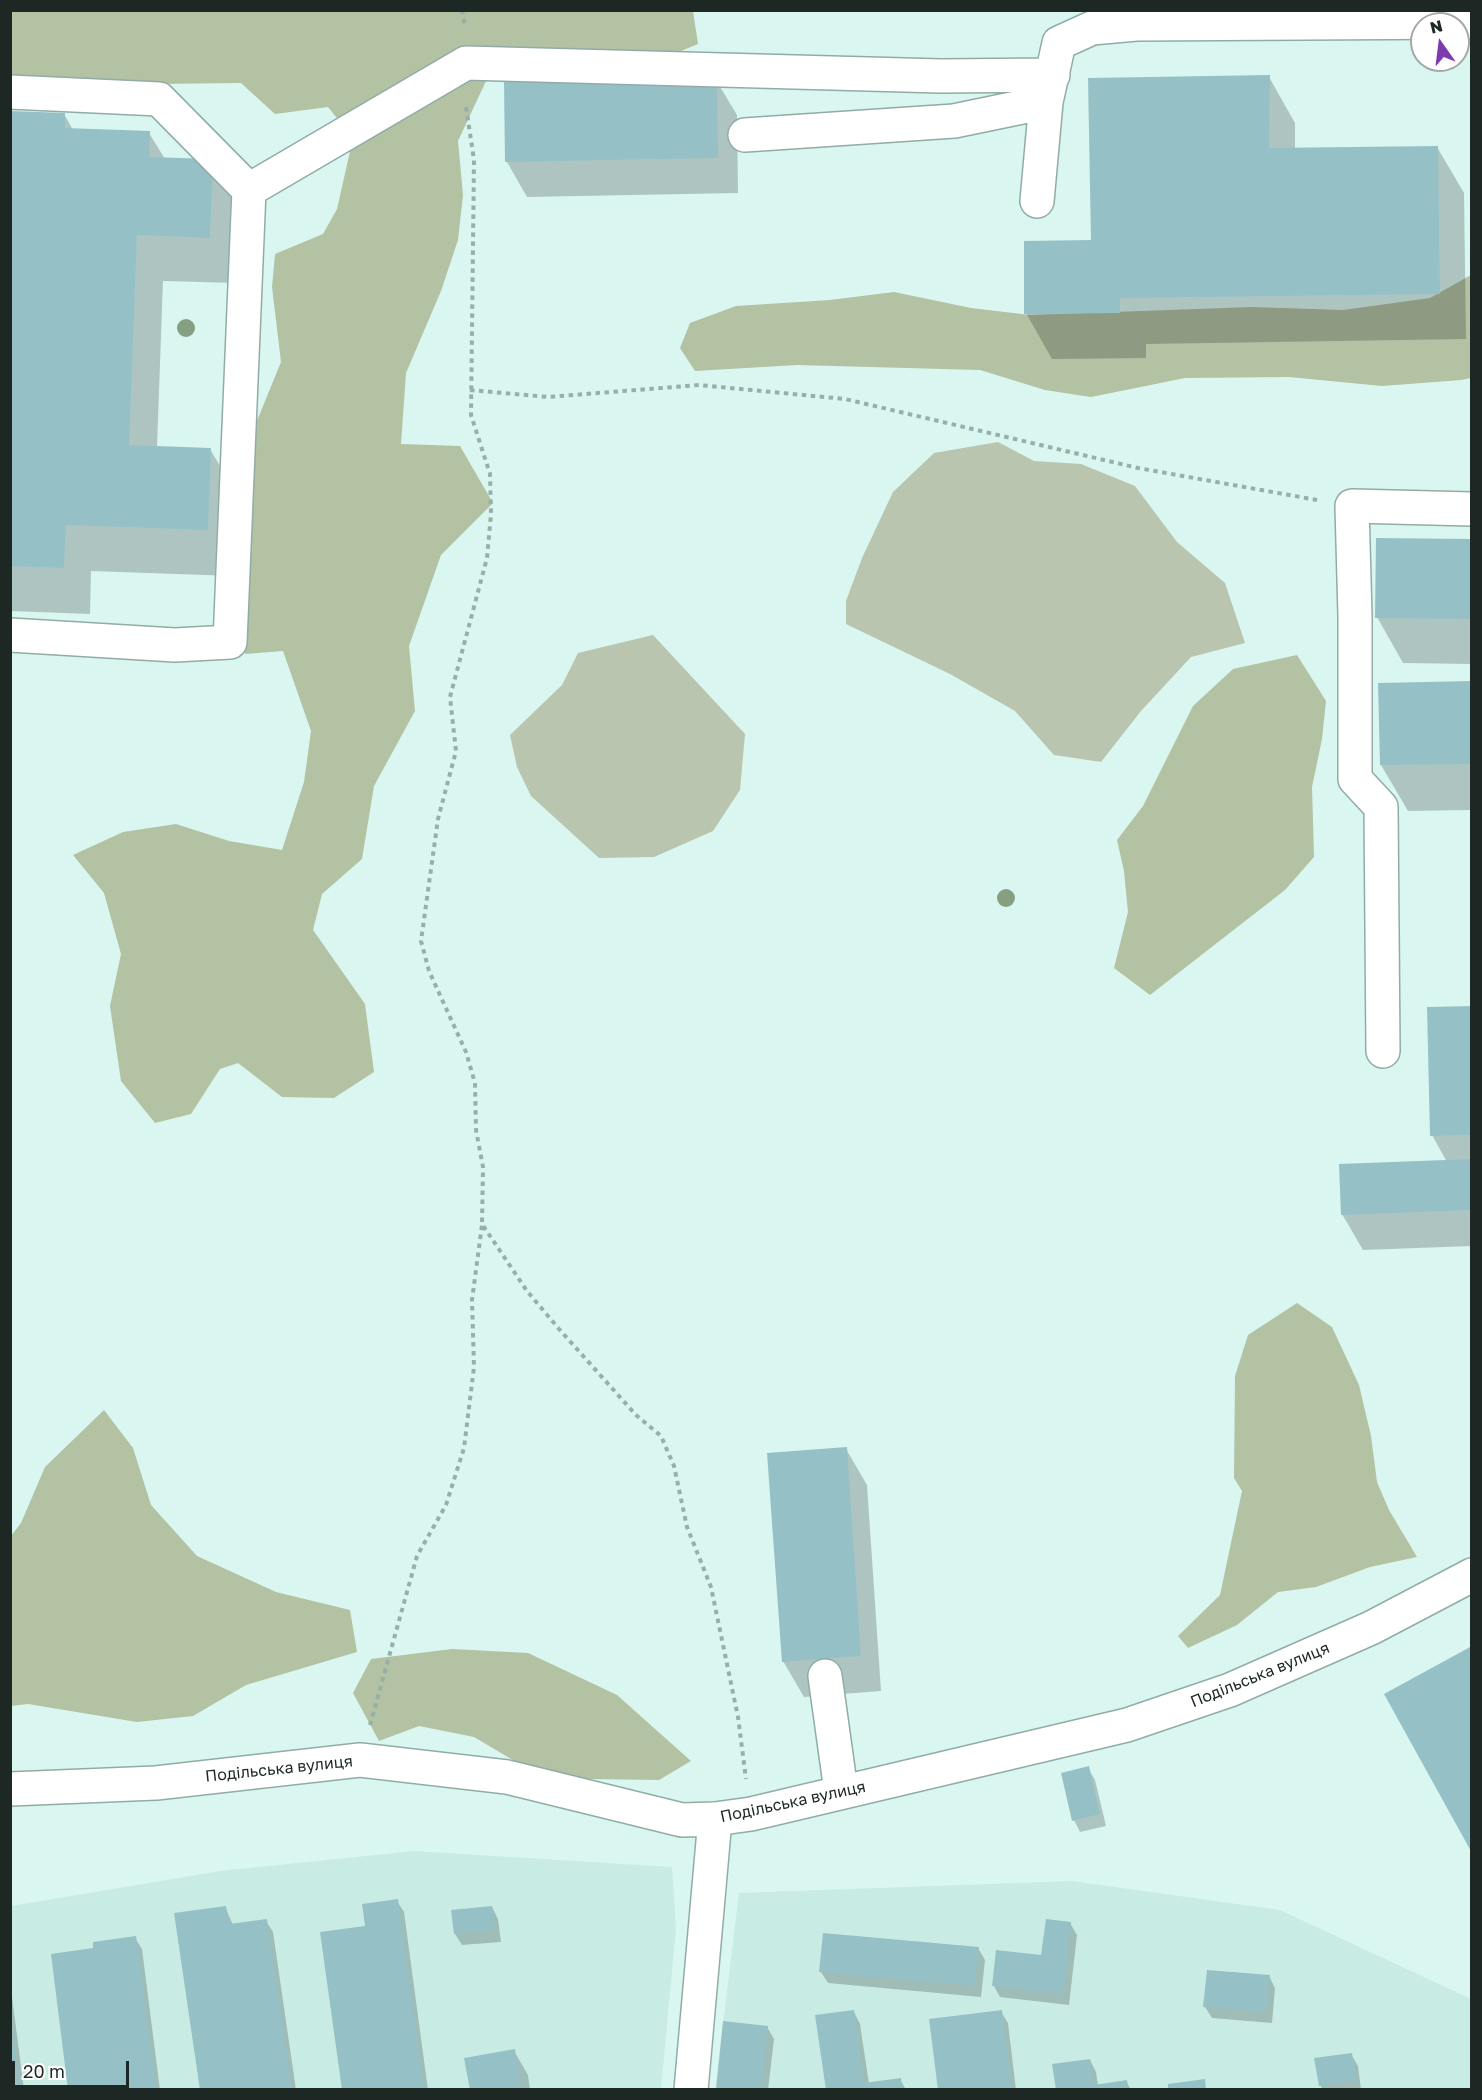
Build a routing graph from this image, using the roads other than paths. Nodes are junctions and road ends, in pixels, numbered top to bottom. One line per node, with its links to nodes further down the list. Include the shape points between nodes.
1 (1472, 22): 2 (street, via 1136,24 1092,28 1059,43)
2 (1050, 88): 4 (street, via 954,121); 5 (street, via 941,76 466,63); 6 (street)
3 (10, 92): 5 (street, via 159,99)
4 (745, 135)
5 (249, 190): 8 (street, via 230,642 175,645)
6 (1037, 201)
7 (1472, 509): 9 (street, via 1352,506 1355,779 1381,807)
8 (10, 635)
9 (1383, 1051)
10 (1472, 1575): 13 (street, Подільська вулиця, via 1371,1628 1230,1690 1127,1725)
11 (825, 1676): 13 (street)
12 (10, 1789): 14 (street, Подільська вулиця, via 156,1783 360,1760 507,1777 682,1820)
13 (841, 1791): 14 (street, Подільська вулиця, via 751,1815)
14 (715, 1820): 15 (street)
15 (691, 2090)

